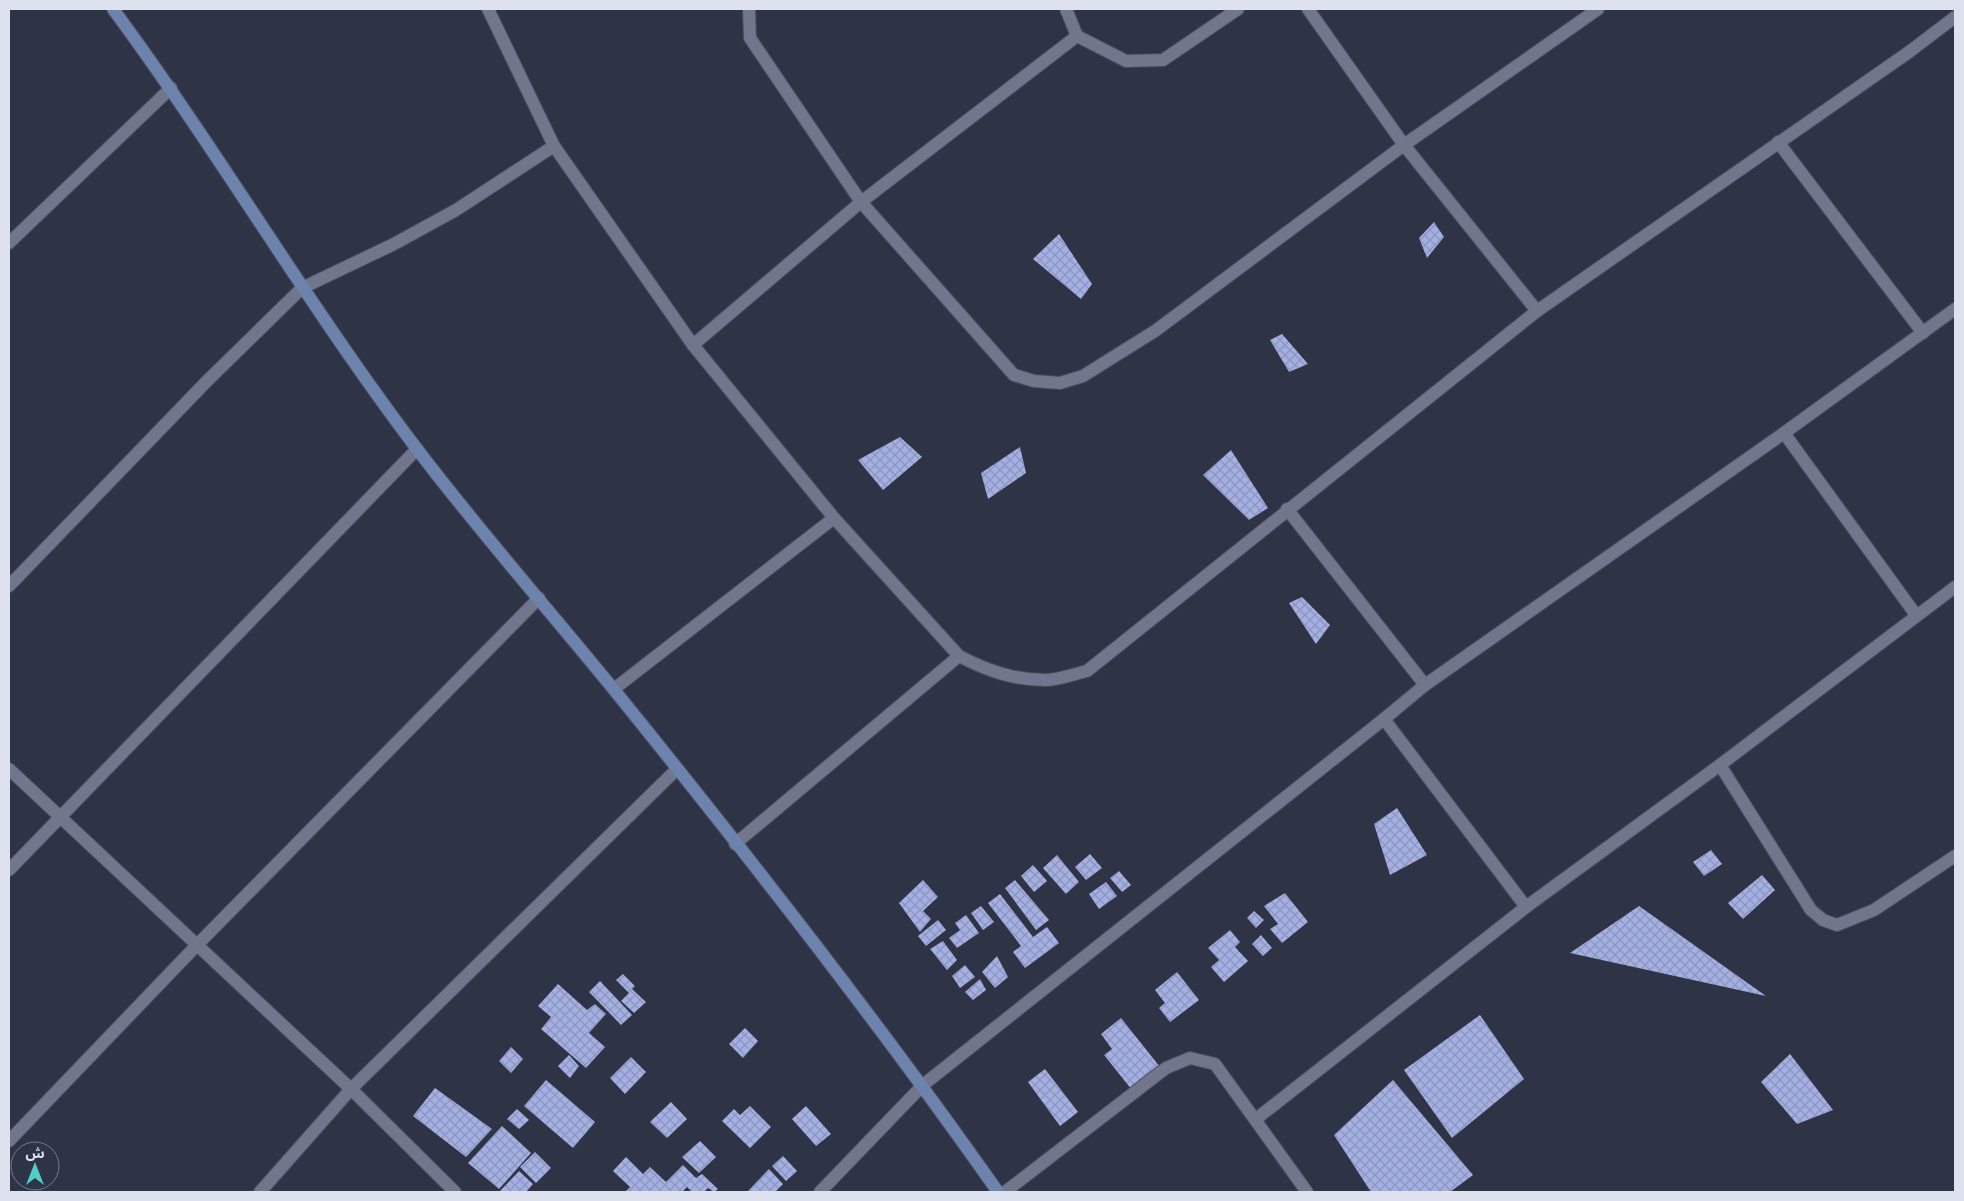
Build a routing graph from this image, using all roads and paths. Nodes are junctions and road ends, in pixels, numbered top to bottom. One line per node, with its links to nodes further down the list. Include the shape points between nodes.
1 (113, 9): 10 (street)
2 (488, 9): 13 (street)
3 (749, 9): 14 (street, via 750,38)
4 (1066, 9): 9 (street)
5 (1238, 9): 9 (street, via 1164,60 1126,62)
6 (1308, 9): 12 (street)
7 (1598, 9): 12 (street)
8 (1955, 17): 11 (street)
9 (1077, 36): 14 (street)
10 (171, 88): 15 (street); 16 (street)
11 (1778, 142): 18 (street); 19 (street)
12 (1404, 145): 14 (street, via 1155,331 1083,376 1060,383 1014,375); 18 (street)
13 (554, 146): 16 (street, via 456,210); 20 (street)
14 (861, 202): 20 (street)
15 (9, 243)
16 (302, 288): 22 (street); 25 (street, via 207,381)
17 (1955, 309): 19 (street)
18 (1537, 312): 23 (street)
19 (1923, 333): 21 (street)
20 (693, 345): 24 (street)
21 (1784, 434): 28 (street); 30 (street)
22 (418, 449): 27 (street); 36 (street)
23 (1287, 509): 29 (street, via 1087,672 1046,680 1010,676 984,669); 30 (street)
24 (834, 518): 29 (street); 31 (street)
25 (9, 586)
26 (1955, 587): 28 (street)
27 (539, 598): 31 (street); 41 (street)
28 (1916, 615): 33 (street)
29 (959, 656): 37 (street)
30 (1424, 684): 32 (street)
31 (614, 689): 35 (street)
32 (1384, 719): 40 (street); 42 (street)
33 (1720, 765): 38 (street, via 1812,910 1823,920 1837,925 1874,910); 40 (street)
34 (9, 769): 36 (street)
35 (678, 770): 37 (street); 43 (street)
36 (60, 816): 39 (street); 41 (street)
37 (735, 844): 42 (street)
38 (1955, 856)
39 (9, 870)
40 (1526, 907): 44 (street)
41 (196, 946): 43 (street); 45 (street)
42 (923, 1085): 48 (street); 49 (street)
43 (352, 1089): 46 (street); 47 (street)
44 (1256, 1119): 50 (street, via 1215,1064 1190,1058 1166,1068); 51 (street)
45 (9, 1141)
46 (260, 1192)
47 (455, 1192)
48 (820, 1192)
49 (998, 1192)
50 (1004, 1192)
51 (1307, 1192)

